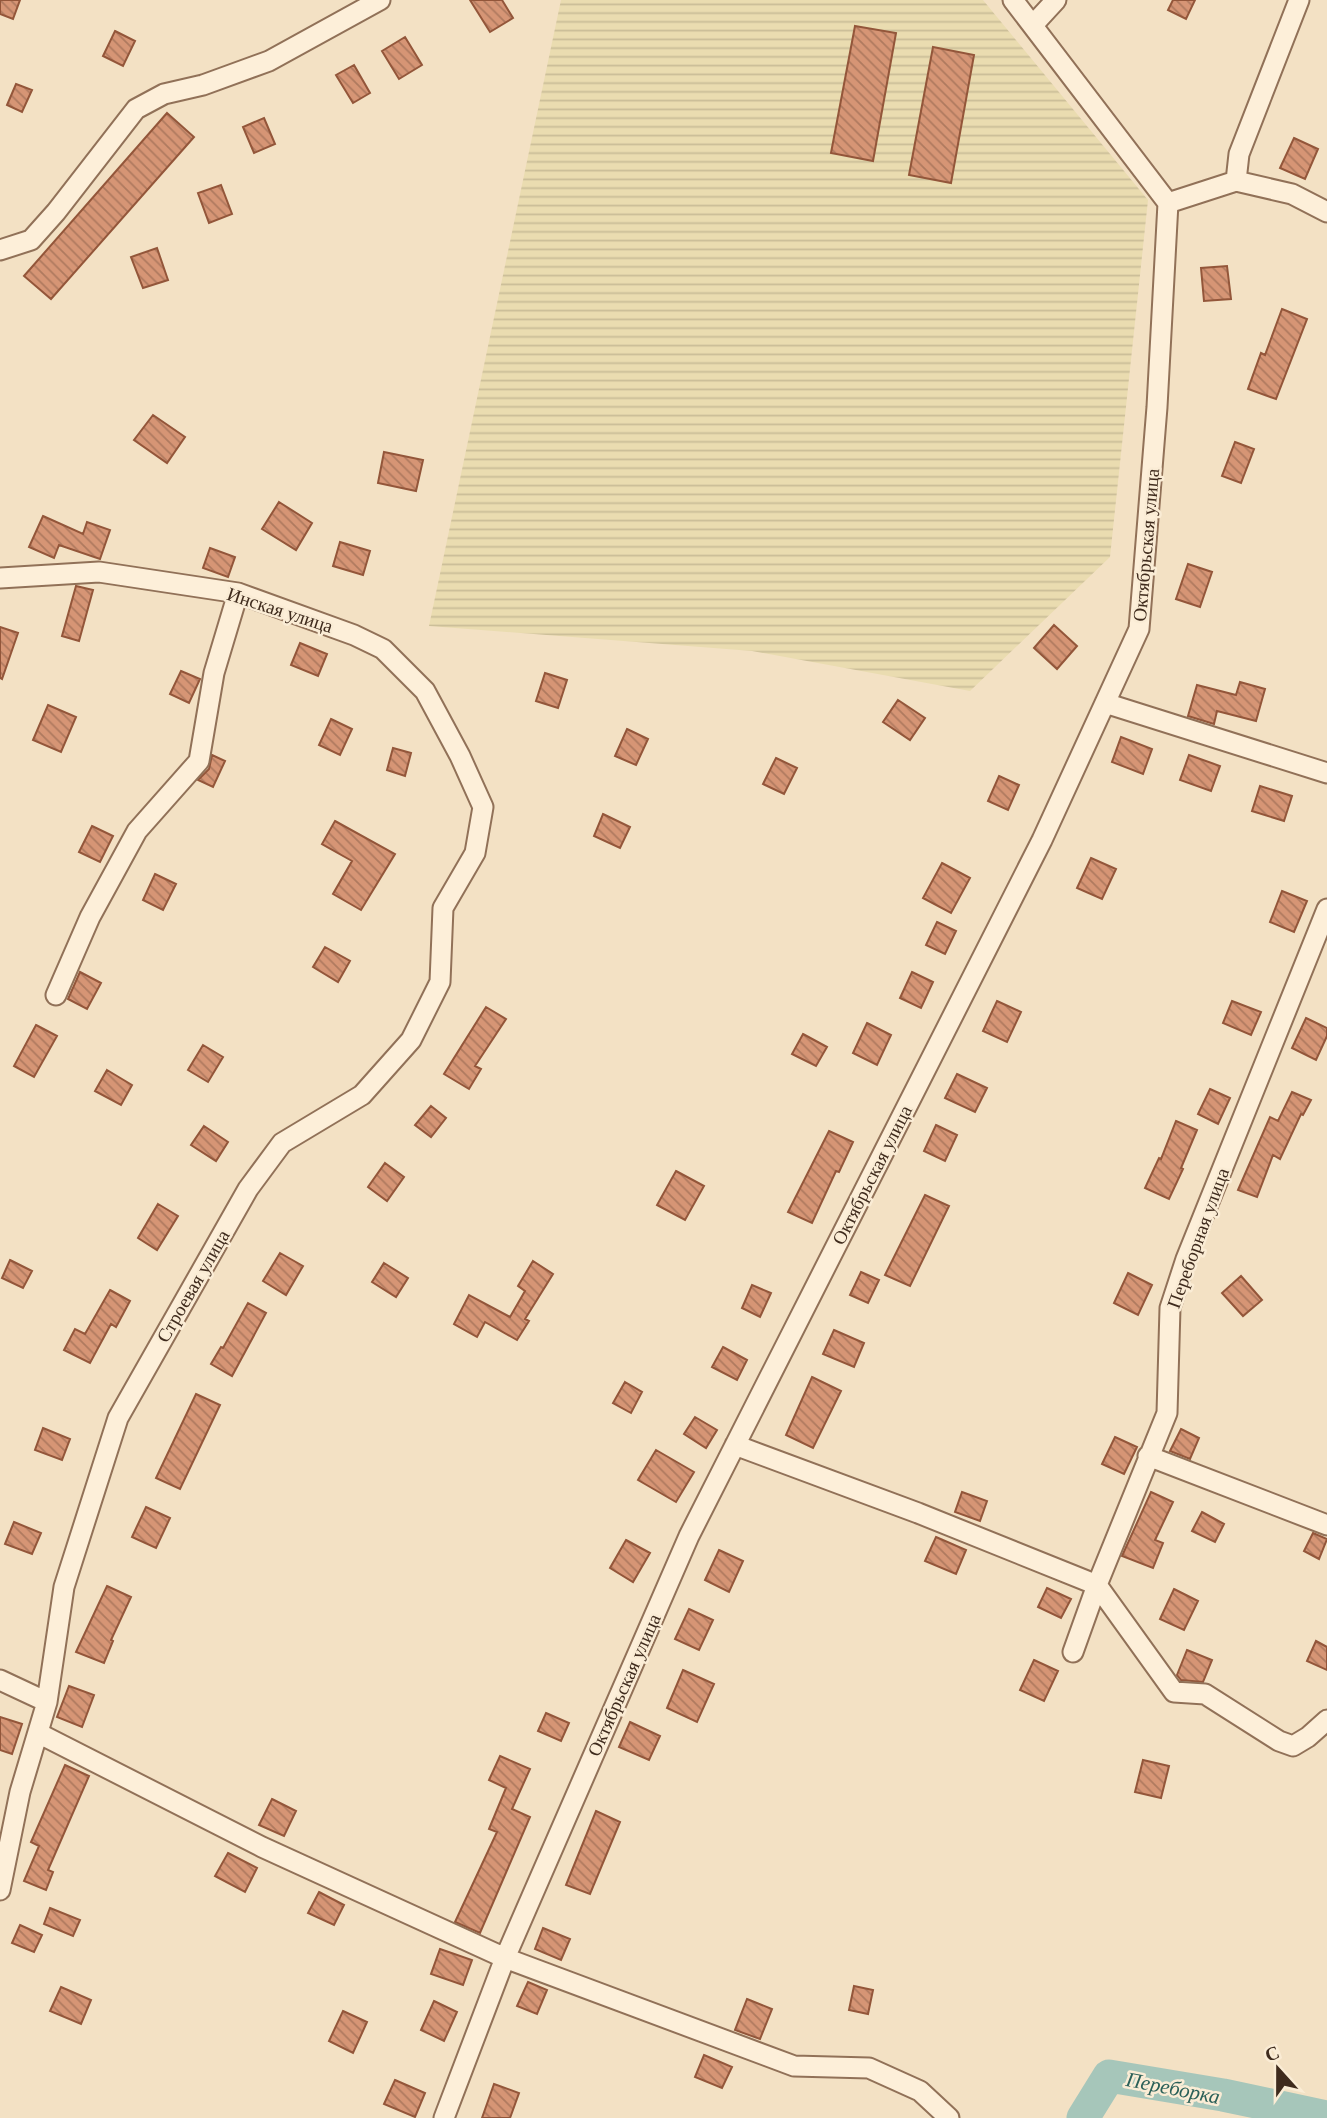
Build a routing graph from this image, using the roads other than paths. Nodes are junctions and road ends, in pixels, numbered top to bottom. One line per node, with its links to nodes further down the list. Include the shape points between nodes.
1 (380, 0): 9 (street, via 269,61 164,94 136,109 31,240)
2 (1013, 0): 5 (street)
3 (1056, 0): 5 (street)
4 (1299, 0): 6 (street, via 1239,154)
5 (1033, 25): 7 (street)
6 (1236, 181): 7 (street); 8 (street, via 1292,194)
7 (1168, 202): 12 (street, Октябрьская улица, via 1139,629)
8 (1327, 212)
9 (0, 250)
10 (0, 578): 11 (street, Инская улица, via 99,572)
11 (238, 593): 13 (street, Инская улица, via 383,649 425,691); 16 (street, via 214,673 199,761 137,831 90,917)
12 (1105, 703): 14 (street); 17 (street, Октябрьская улица, via 1042,840)
13 (460, 756): 23 (street, Строевая улица, via 483,807 475,853 443,908 440,982 411,1040 362,1095 282,1143 248,1189 118,1418 64,1587)
14 (1327, 773)
15 (1327, 909): 18 (street, Переборная улица, via 1170,1308 1167,1413)
16 (56, 995)
17 (735, 1445): 20 (street); 27 (street, Октябрьская улица, via 689,1536)
18 (1149, 1456): 19 (street); 20 (street, Переборная улица)
19 (1327, 1525)
20 (1097, 1585): 21 (street, Переборная улица); 24 (street, via 1174,1692 1205,1694 1279,1741 1293,1745)
21 (1073, 1652)
22 (0, 1680): 23 (street)
23 (47, 1702): 25 (street, Строевая улица)
24 (1327, 1720)
25 (38, 1733): 26 (street, Строевая улица, via 20,1792); 27 (street, via 262,1847)
26 (0, 1890)
27 (505, 1958): 28 (street, Октябрьская улица); 29 (street, via 794,2066 869,2068 920,2091)
28 (444, 2118)
29 (949, 2118)

